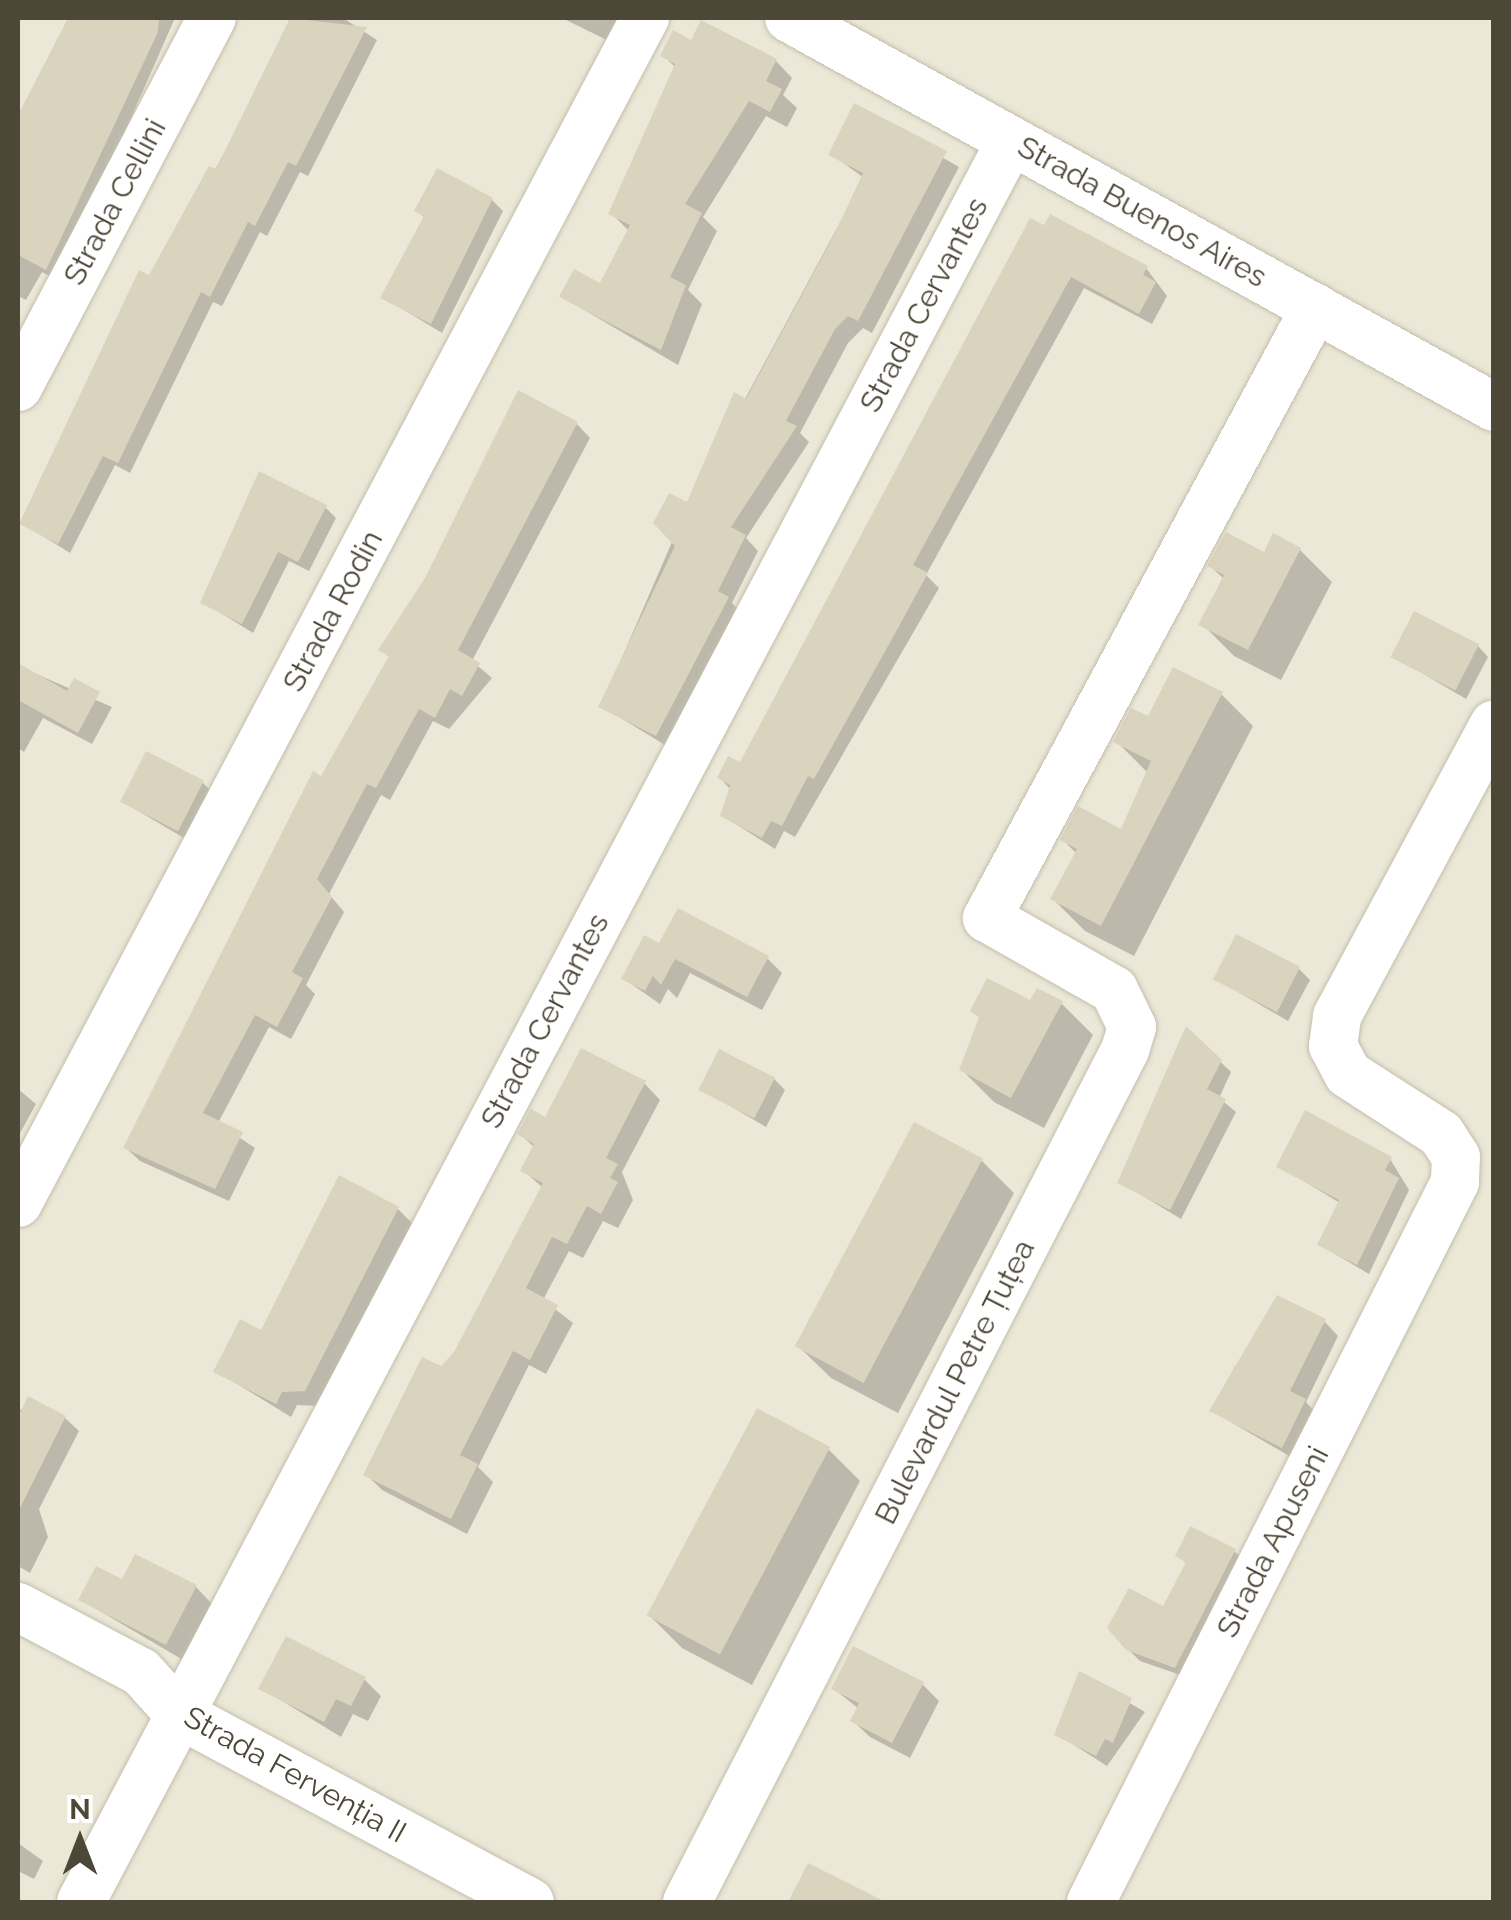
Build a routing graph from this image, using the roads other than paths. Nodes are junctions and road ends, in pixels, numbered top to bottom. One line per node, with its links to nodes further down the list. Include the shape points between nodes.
1 (212, 18): 6 (street, Strada Cellini)
2 (645, 18): 9 (street, Strada Rodin)
3 (790, 18): 4 (street, Strada Buenos Aires)
4 (1010, 140): 5 (street, Strada Buenos Aires); 11 (street, Strada Cervantes)
5 (1315, 308): 7 (street, Strada Buenos Aires); 14 (street, Bulevardul Petre Țuțea, via 987,918 1114,990 1132,1027 1126,1050)
6 (18, 386)
7 (1494, 407)
8 (1494, 724): 15 (street, Strada Apuseni, via 1337,1016 1332,1046 1348,1074 1441,1134 1456,1157 1456,1182)
9 (18, 1203)
10 (18, 1607): 11 (street, Strada Fervenția II, via 141,1672)
11 (179, 1714): 12 (street, Strada Cervantes); 13 (street, Strada Fervenția II)
12 (81, 1902)
13 (530, 1902)
14 (687, 1902)
15 (1091, 1902)

